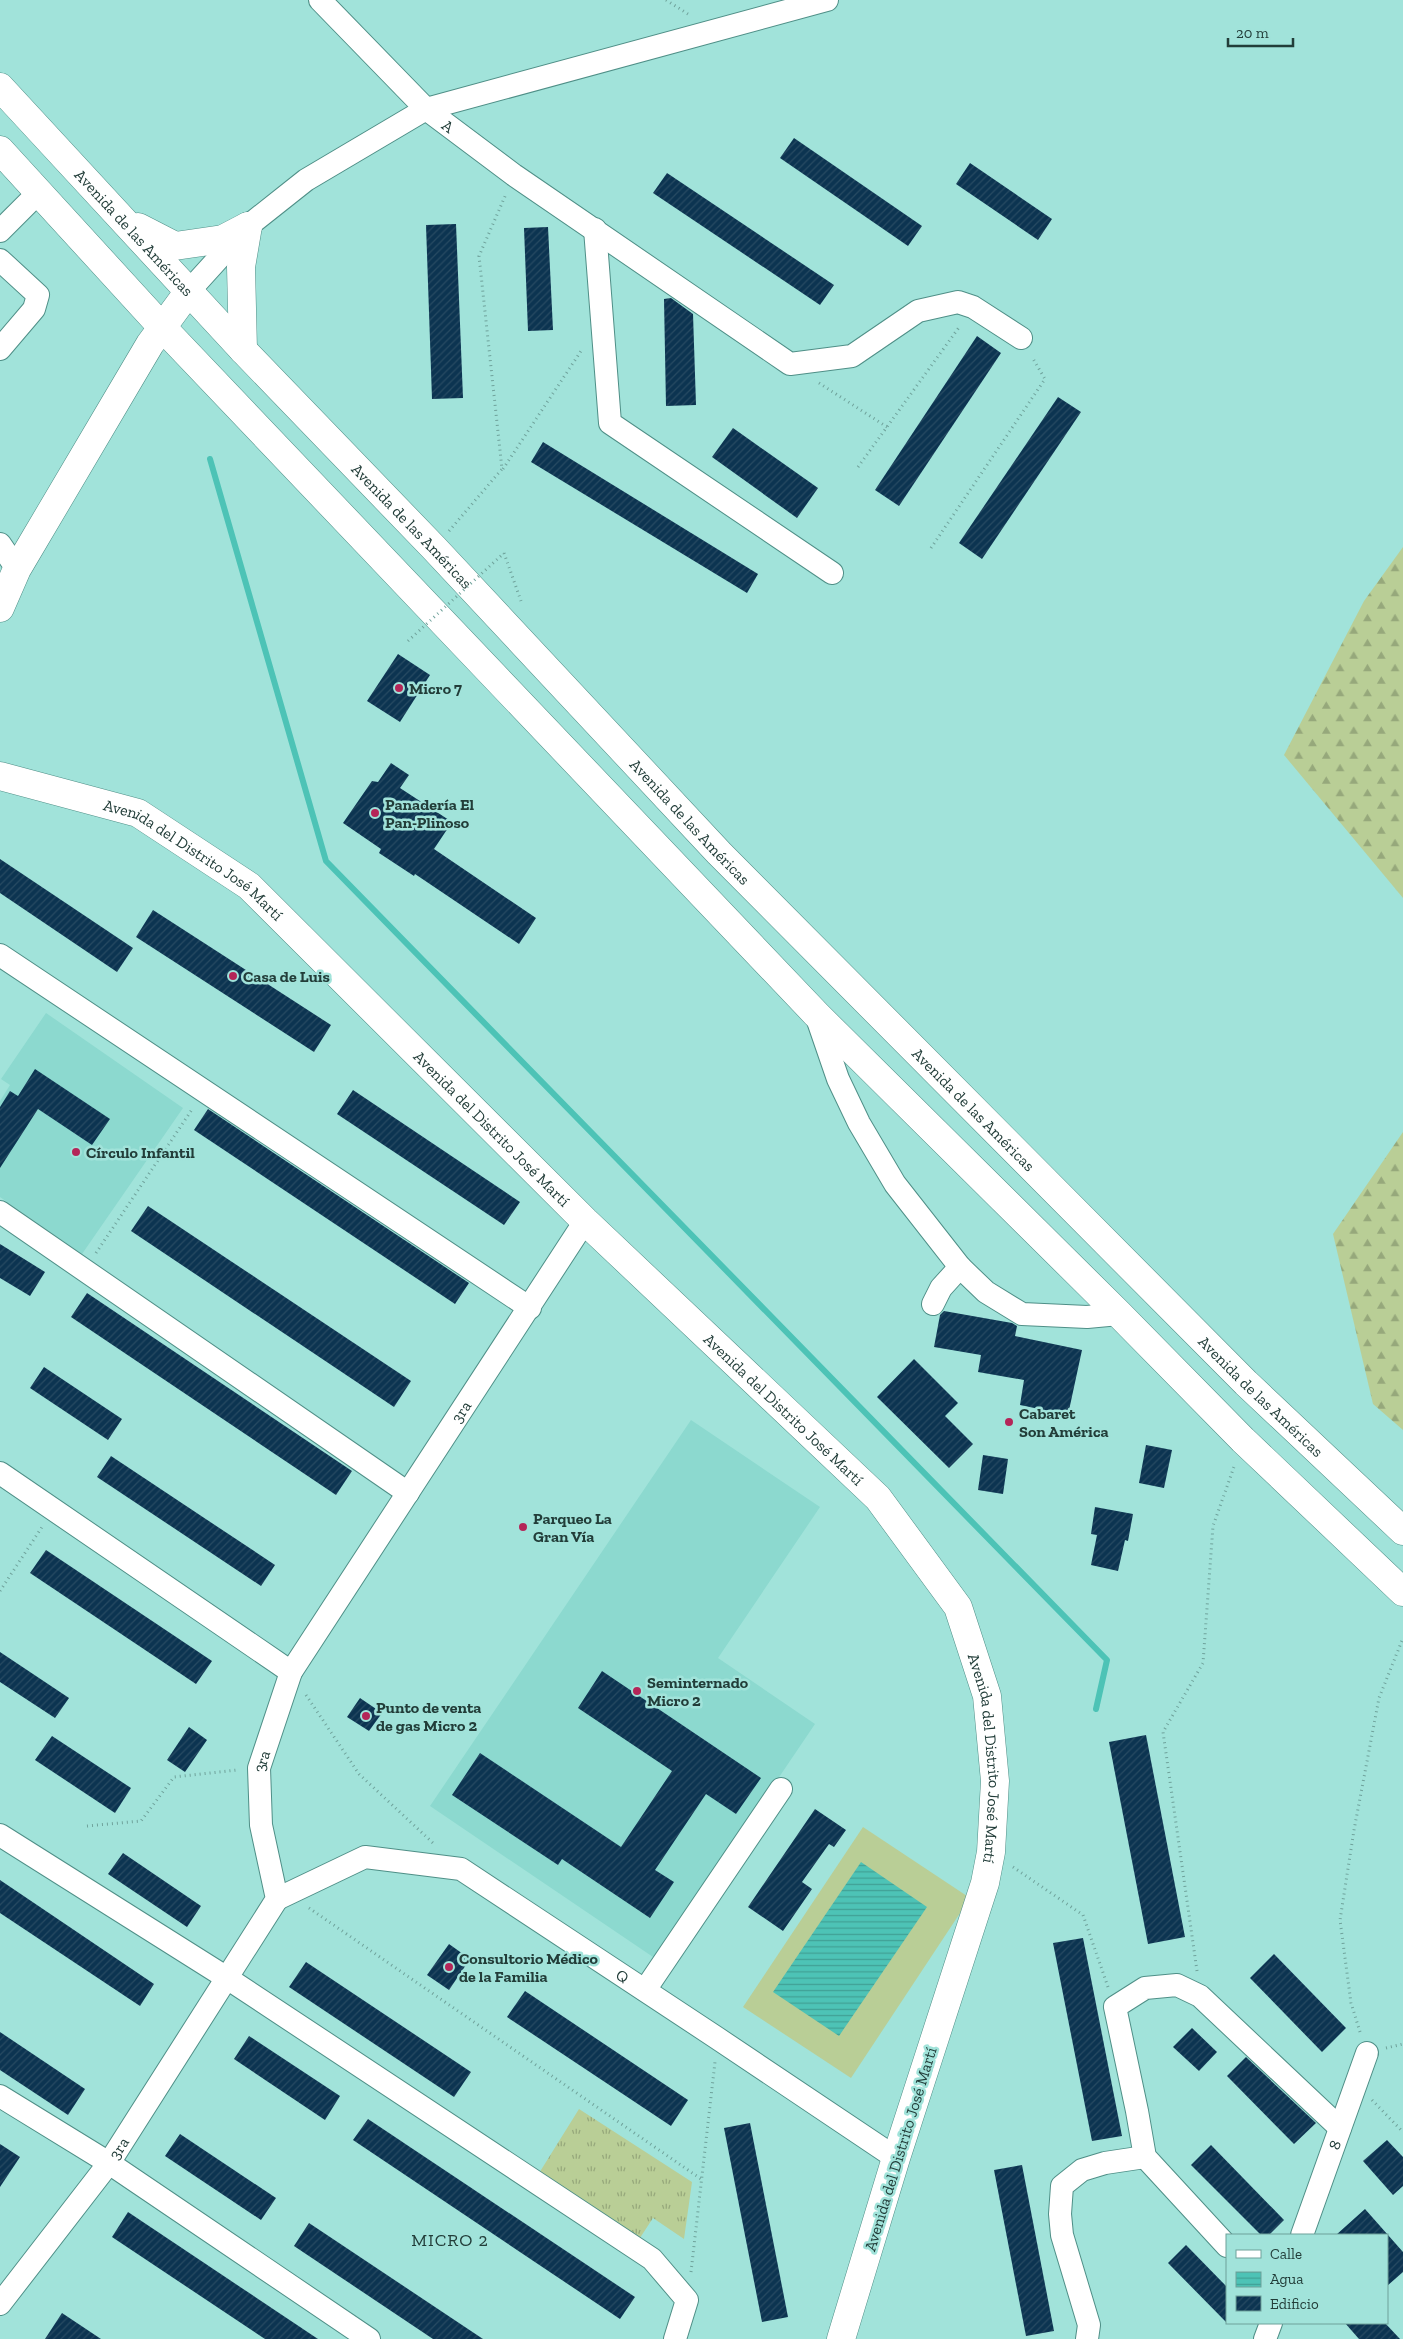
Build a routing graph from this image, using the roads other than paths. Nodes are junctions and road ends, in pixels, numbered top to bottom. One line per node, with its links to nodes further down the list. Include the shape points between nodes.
1 (320, 0): 4 (street, A)
2 (827, 0): 4 (street)
3 (0, 87): 7 (main road, Avenida de las Américas)
4 (426, 109): 8 (street, via 306,180); 9 (street, A, via 514,175)
5 (0, 150): 6 (main road)
6 (39, 192): 10 (street); 13 (main road)
7 (120, 217): 8 (main road, via 175,246 223,239); 12 (main road, Avenida de las Américas)
8 (248, 226): 12 (street); 16 (main road, via 241,267)
9 (596, 229): 14 (street, A, via 790,364 852,356 918,311 958,302 974,308); 19 (street, via 610,423)
10 (0, 231)
11 (0, 260): 15 (street, via 38,295 34,309)
12 (189, 291): 13 (main road); 16 (main road, Avenida de las Américas)
13 (161, 326): 18 (main road); 23 (main road)
14 (1021, 338)
15 (0, 349)
16 (242, 350): 32 (main road, Avenida de las Américas, via 434,548 726,860 1246,1383)
17 (0, 544): 18 (street)
18 (17, 568): 20 (main road)
19 (832, 573)
20 (0, 608)
21 (0, 776): 25 (main road, Avenida del Distrito José Martí, via 138,813 249,886)
22 (0, 955): 28 (street)
23 (816, 1014): 26 (street, via 838,1079 859,1123 895,1184); 29 (main road)
24 (0, 1212): 31 (street)
25 (585, 1221): 28 (street, 3ra); 44 (main road, Avenida del Distrito José Martí, via 878,1498 958,1607 987,1696 995,1781 991,1852 985,1883)
26 (960, 1267): 27 (street, via 941,1288); 29 (street, via 986,1292 1022,1314 1087,1317)
27 (933, 1304)
28 (530, 1308): 31 (street, 3ra)
29 (1118, 1314): 33 (main road, via 1243,1440)
30 (0, 1473): 34 (street)
31 (408, 1493): 34 (street, 3ra)
32 (1403, 1531)
33 (1403, 1592)
34 (290, 1672): 37 (street, 3ra, via 258,1768 261,1825)
35 (781, 1789): 39 (street)
36 (0, 1835): 38 (street)
37 (283, 1897): 38 (street, 3ra); 39 (street, Q, via 365,1857 461,1869)
38 (227, 1978): 45 (street, 3ra); 51 (street, via 653,2256 687,2300)
39 (645, 1990): 44 (street, Q)
40 (1367, 2052): 42 (street, 8)
41 (0, 2096): 45 (street)
42 (1340, 2128): 43 (street, via 1200,1996 1177,1985 1145,1988 1114,2007); 46 (street, 8)
43 (1145, 2157): 47 (street); 53 (street, via 1082,2170 1062,2186 1062,2235 1089,2325)
44 (896, 2158): 52 (main road, Avenida del Distrito José Martí)
45 (109, 2163): 48 (street, 3ra); 50 (street)
46 (1302, 2234)
47 (1226, 2245)
48 (0, 2304)
49 (1271, 2324): 54 (street)
50 (369, 2339)
51 (675, 2339)
52 (841, 2339)
53 (1087, 2339)
54 (1265, 2339)

